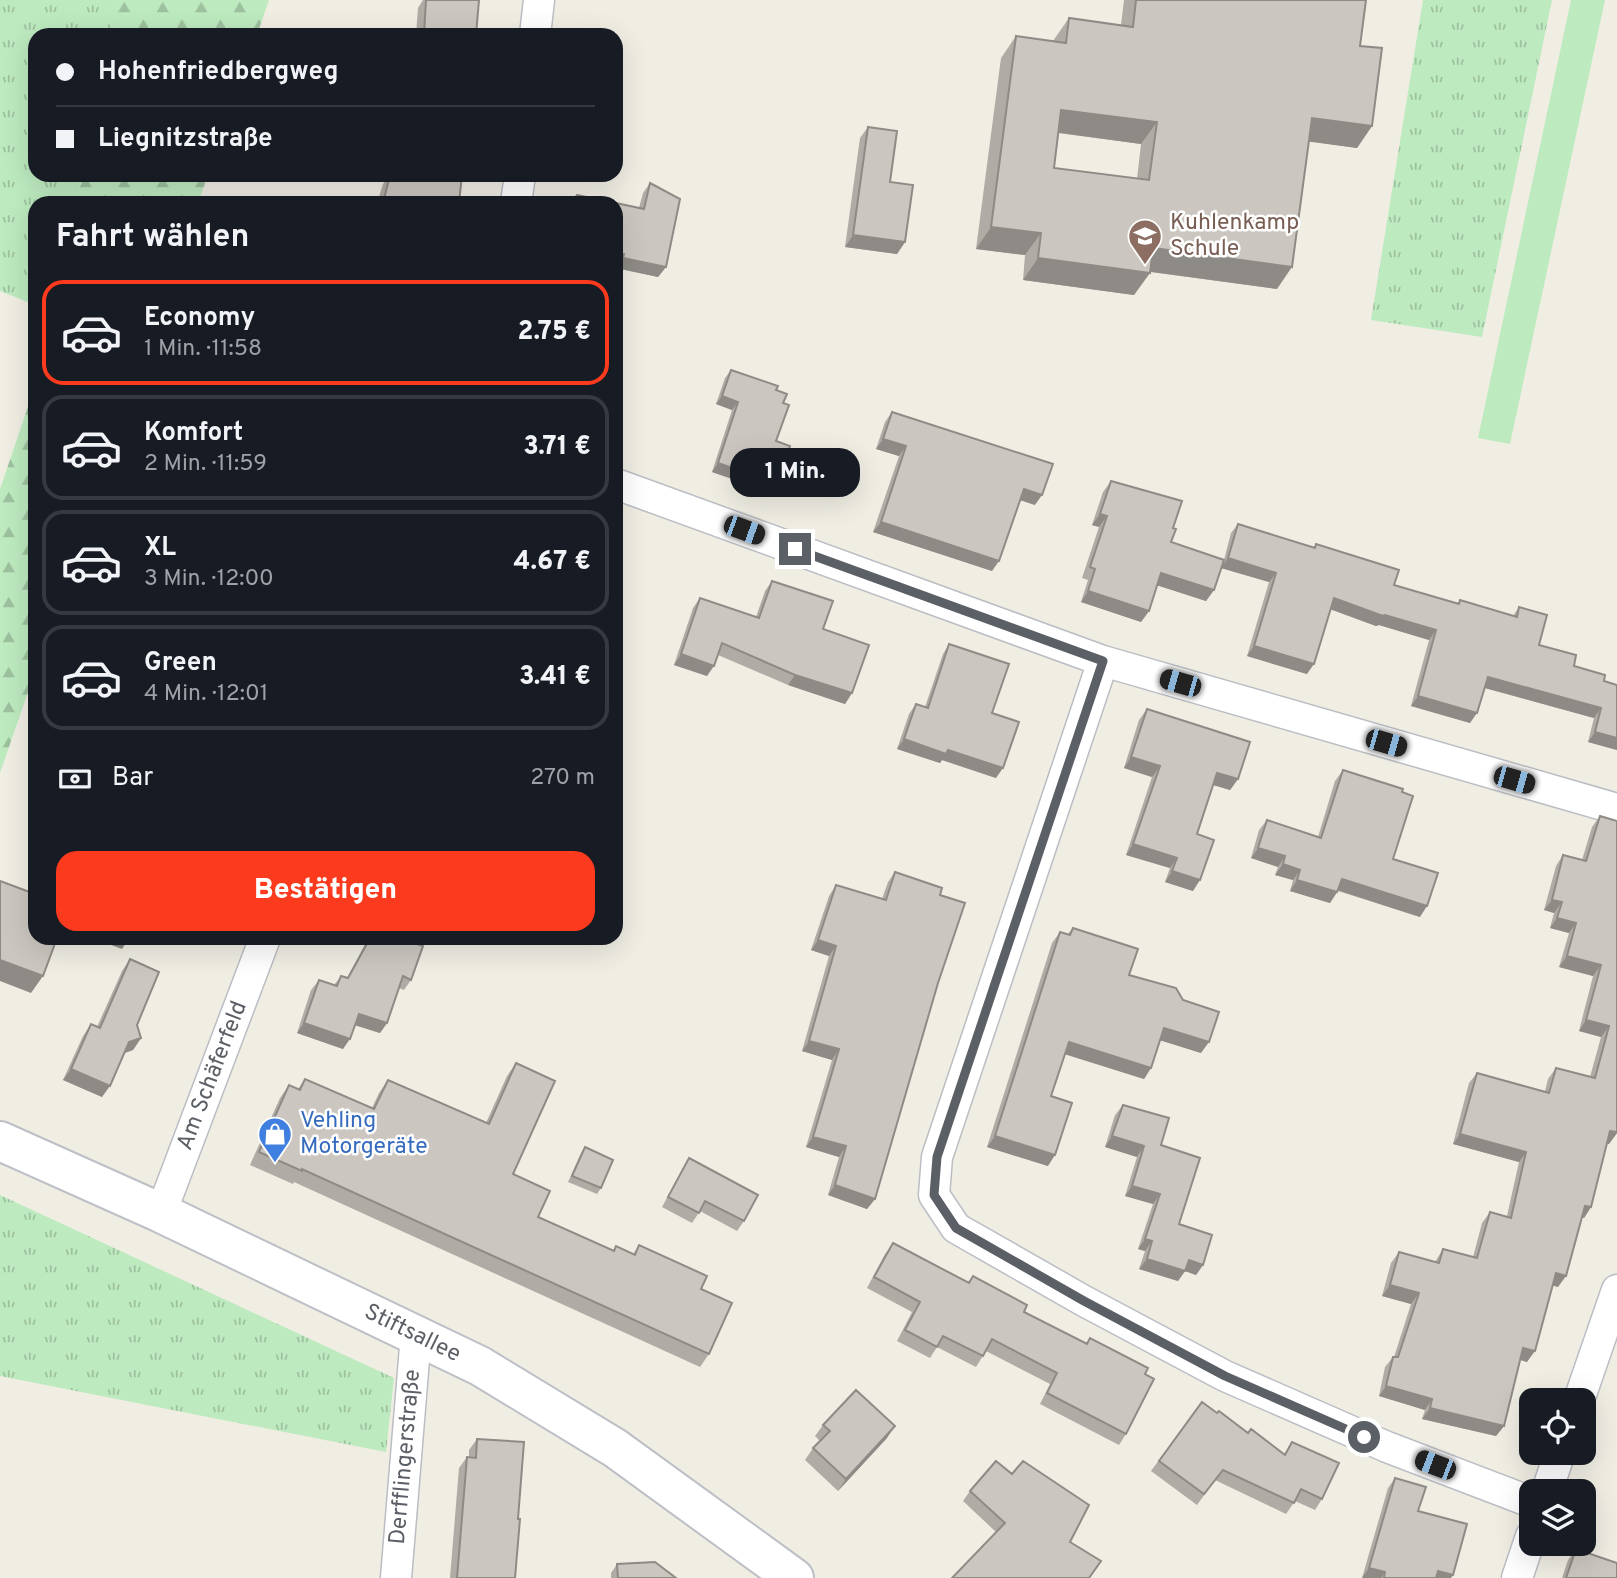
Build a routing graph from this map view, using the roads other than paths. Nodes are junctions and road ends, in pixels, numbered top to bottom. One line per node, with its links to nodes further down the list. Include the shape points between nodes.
1 (539, 0): 2 (street)
2 (536, 28)
3 (623, 487): 4 (street)
4 (1103, 661): 5 (street); 12 (street, via 937,1157 934,1195 956,1228 1225,1376 1387,1447)
5 (1617, 809)
6 (262, 945): 8 (street, Am Schäferfeld)
7 (0, 1141): 8 (main road, Stiftsallee)
8 (161, 1213): 10 (main road, Stiftsallee)
9 (1617, 1290): 11 (street)
10 (416, 1335): 14 (street, Derfflingerstraße); 15 (main road, Stiftsallee, via 480,1366 615,1448)
11 (1583, 1388)
12 (1519, 1497)
13 (1524, 1556): 16 (street)
14 (396, 1578)
15 (793, 1578)
16 (1517, 1578)

